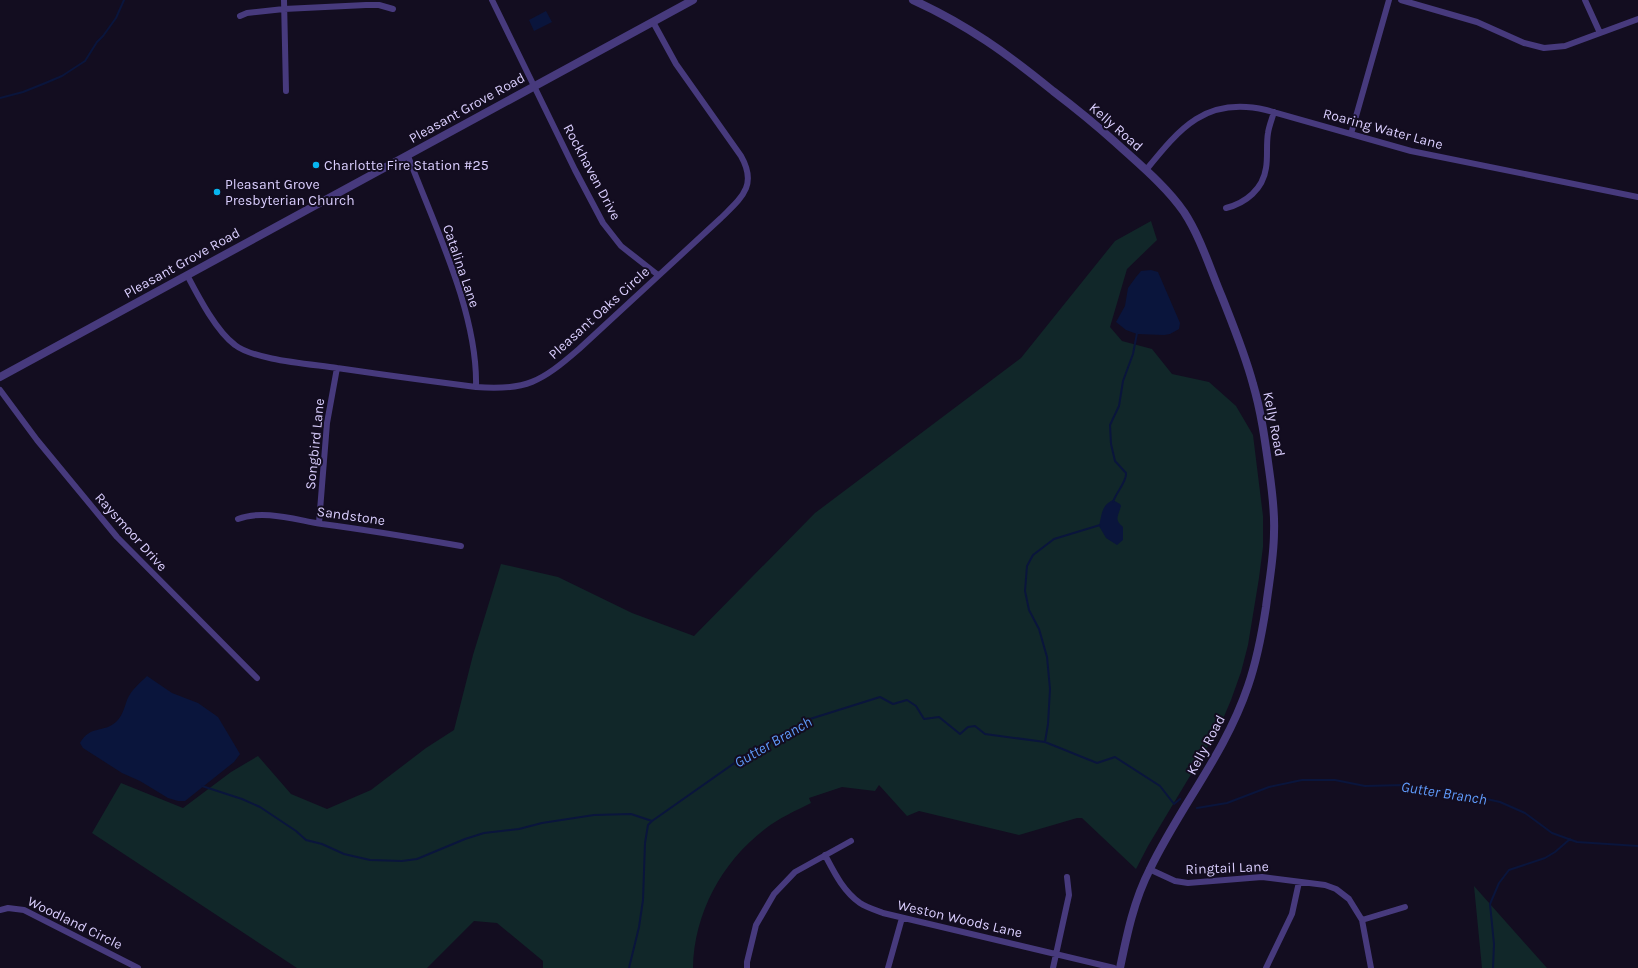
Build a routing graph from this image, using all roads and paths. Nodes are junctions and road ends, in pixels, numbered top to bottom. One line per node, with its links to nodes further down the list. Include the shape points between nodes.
1 (284, 0): 8 (street)
2 (492, 0): 14 (street, Rockhaven Drive)
3 (693, 0): 12 (street, Pleasant Grove Road)
4 (913, 0): 19 (street, Kelly Road, via 958,22 1004,52 1087,118)
5 (1389, 0): 17 (street)
6 (1401, 0): 13 (street, via 1477,22 1537,47 1558,48)
7 (1585, 0): 13 (street)
8 (284, 9): 9 (street, via 379,5); 10 (street); 15 (street)
9 (393, 10)
10 (240, 16)
11 (1638, 19): 13 (street)
12 (653, 22): 14 (street, Pleasant Grove Road); 23 (street, Pleasant Oaks Circle, via 676,64 741,156 747,166 748,178 747,187 739,200)
13 (1600, 33)
14 (535, 86): 18 (street, Pleasant Grove Road); 23 (street, Rockhaven Drive, via 603,223 621,246)
15 (286, 91)
16 (1274, 112): 17 (street, Roaring Water Lane); 19 (street, Roaring Water Lane, via 1258,108 1233,107 1201,116 1180,130); 21 (street, via 1268,134 1266,168 1260,185 1248,198)
17 (1351, 134): 20 (street, Roaring Water Lane, via 1411,151)
18 (408, 156): 22 (street, Pleasant Grove Road); 26 (street, Catalina Lane, via 465,312 473,352)
19 (1146, 170): 34 (street, Kelly Road, via 1177,203 1197,236 1243,354 1259,408 1274,507 1270,579 1263,626 1256,660 1241,705 1212,763)
20 (1638, 197)
21 (1226, 208)
22 (187, 275): 24 (street, Pleasant Oaks Circle, via 216,324 235,346 266,357); 25 (street, Pleasant Grove Road)
23 (658, 275): 26 (street, Pleasant Oaks Circle, via 579,349 548,374 513,388)
24 (337, 368): 26 (street, Pleasant Oaks Circle); 29 (street, Songbird Lane, via 327,423)
25 (0, 377)
26 (476, 387)
27 (0, 390): 31 (street, Raysmoor Drive, via 117,537)
28 (238, 520): 29 (street, Sandstone, via 256,516)
29 (319, 523): 30 (street, Sandstone)
30 (461, 546)
31 (257, 678)
32 (851, 841): 33 (street)
33 (825, 855): 39 (street, Weston Woods Lane, via 851,895 861,903 883,913); 43 (street, via 795,872 774,894 756,925)
34 (1149, 869): 36 (street, Ringtail Lane, via 1175,881 1188,883 1262,877); 47 (street, Kelly Road, via 1133,912)
35 (1067, 878): 41 (street, via 1069,895)
36 (1299, 882): 40 (street, Ringtail Lane, via 1336,889 1349,899); 48 (street, via 1292,914)
37 (1405, 907): 40 (street)
38 (0, 910): 42 (street, Woodland Circle, via 24,910)
39 (902, 918): 41 (street, Weston Woods Lane); 44 (street)
40 (1362, 920): 49 (street, Ringtail Lane)
41 (1056, 954): 45 (street); 46 (street, Weston Woods Lane)
42 (138, 968)
43 (747, 968)
44 (888, 968)
45 (1053, 968)
46 (1114, 968)
47 (1120, 968)
48 (1266, 968)
49 (1371, 968)

